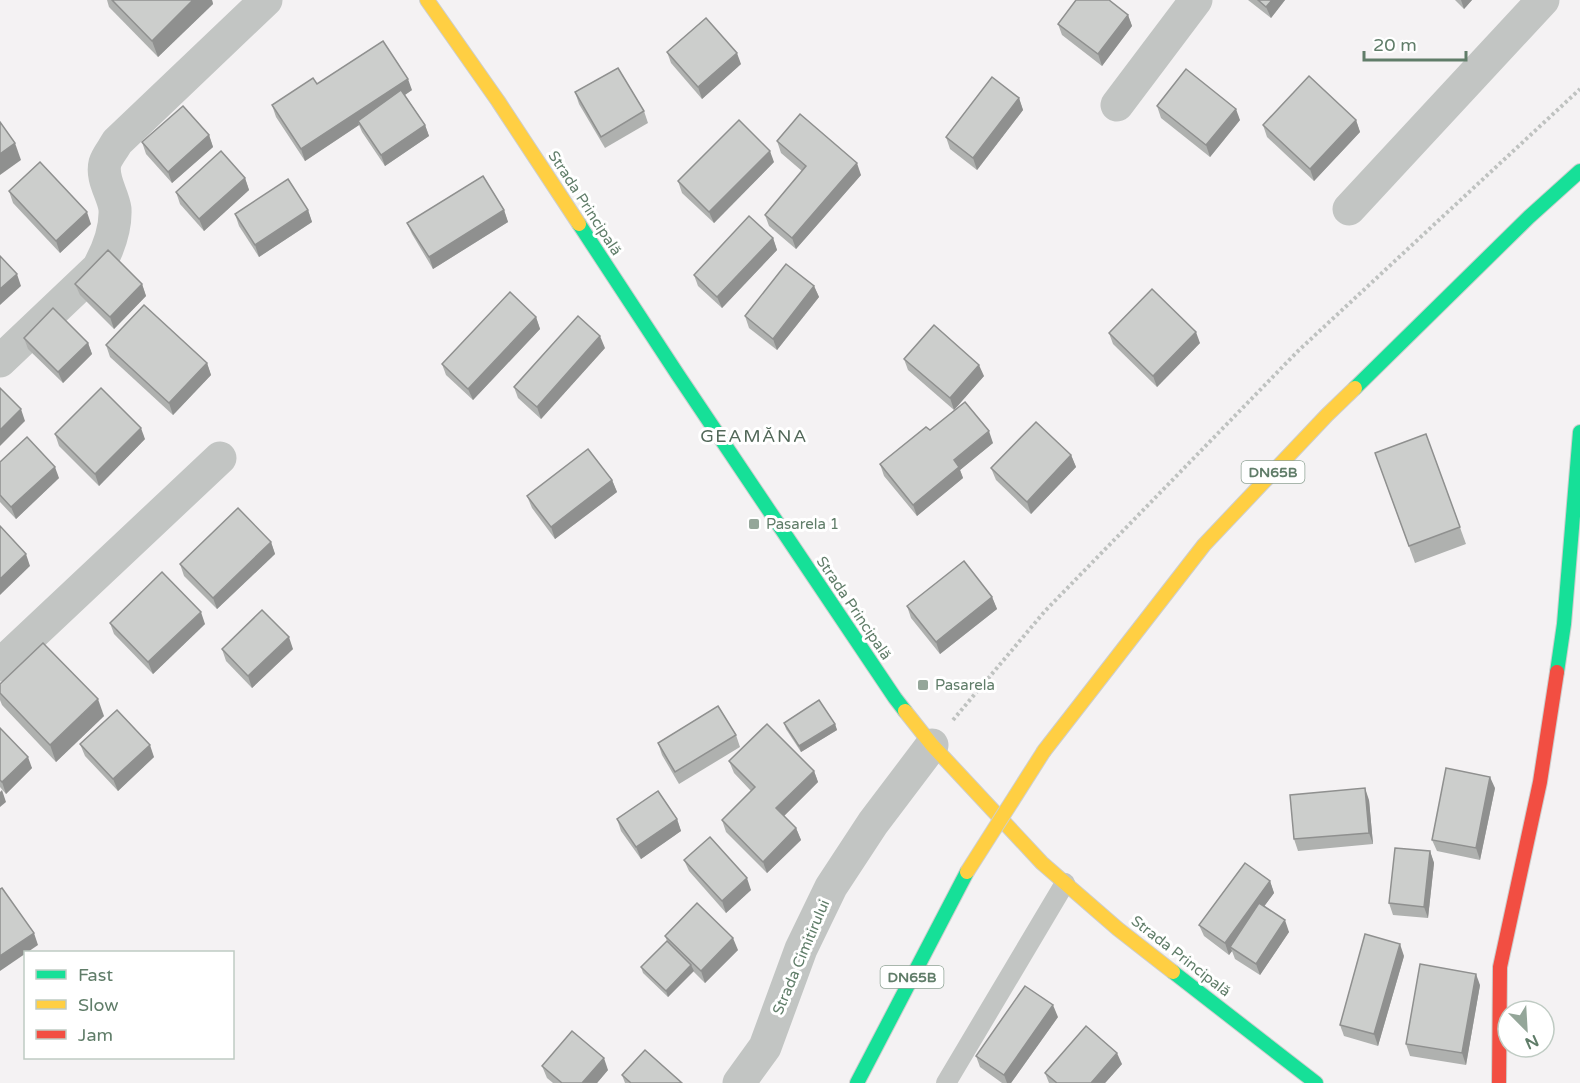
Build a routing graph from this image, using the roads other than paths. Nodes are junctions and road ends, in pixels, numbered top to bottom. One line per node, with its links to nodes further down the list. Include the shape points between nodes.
1 (266, 0): 8 (street, via 117,142 105,163 105,179 115,207 108,251 98,268)
2 (427, 0): 12 (main road, Strada Principală, via 895,698)
3 (1196, 0): 5 (street)
4 (1543, 0): 7 (street)
5 (1117, 105)
6 (1580, 171): 15 (main road, DN65B, bridge, via 1344,398 1204,545 1044,751 967,872)
7 (1349, 209)
8 (0, 361)
9 (1580, 432): 18 (main road, via 1562,635 1540,782 1500,967)
10 (220, 458): 11 (street)
11 (0, 665)
12 (932, 745): 13 (main road, Strada Principală); 14 (street, Strada Cimitirului, via 831,887 801,949 765,1047)
13 (1065, 883): 16 (lane); 17 (main road, Strada Principală)
14 (739, 1083)
15 (857, 1083)
16 (946, 1083)
17 (1316, 1083)
18 (1499, 1083)

